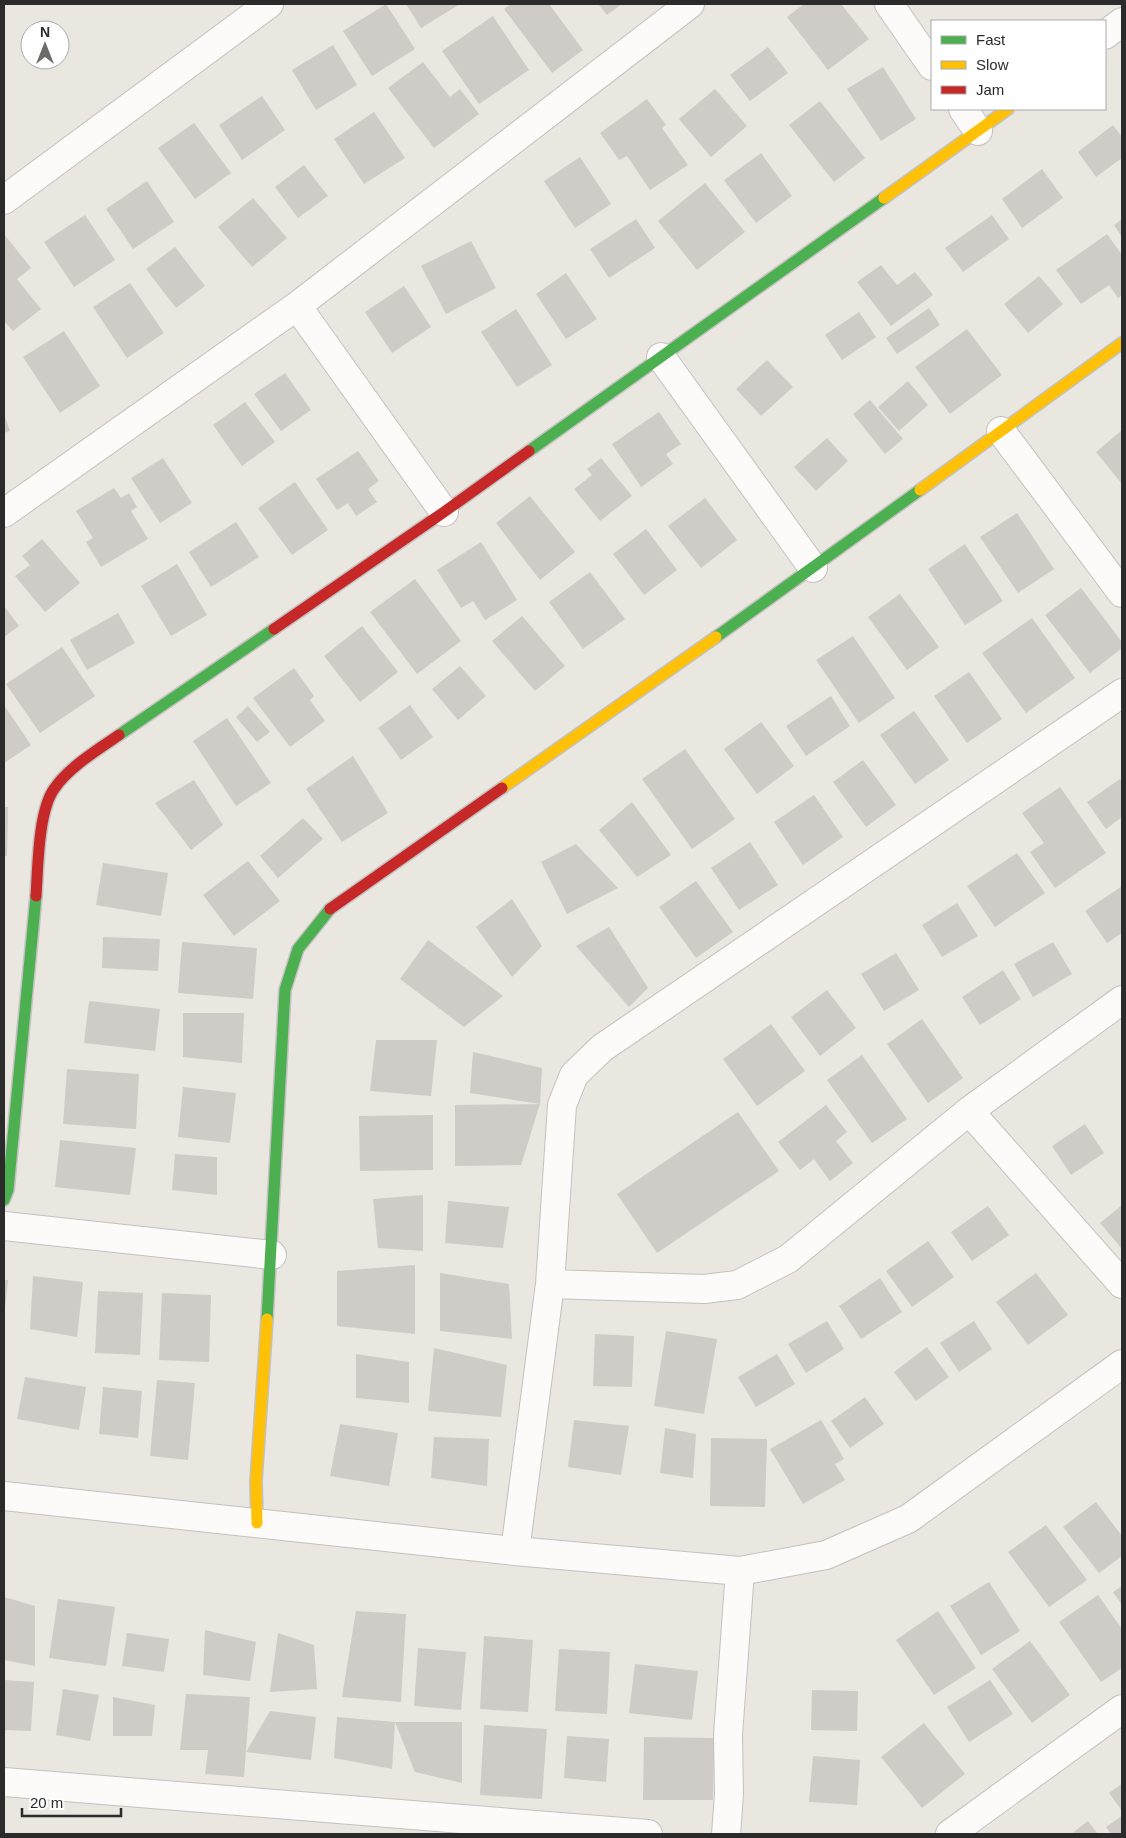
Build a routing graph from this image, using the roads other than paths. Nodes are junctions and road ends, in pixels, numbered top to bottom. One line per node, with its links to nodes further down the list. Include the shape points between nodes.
1 (269, 4): 10 (street)
2 (690, 4): 11 (street)
3 (888, 4): 6 (street)
4 (1122, 22): 5 (street)
5 (1106, 34)
6 (931, 65)
7 (964, 110): 9 (street)
8 (1007, 110): 9 (street)
9 (978, 131): 13 (street)
10 (4, 200)
11 (297, 306): 15 (street); 16 (street)
12 (1122, 343): 14 (street)
13 (661, 357): 15 (street); 17 (street)
14 (1001, 431): 17 (street); 18 (street)
15 (444, 512): 22 (street, via 82,760 52,790 43,816 8,1190)
16 (4, 513)
17 (813, 568): 24 (street, via 336,905 298,949 285,990)
18 (1122, 593)
19 (1122, 693): 25 (street, via 602,1048 574,1075 562,1105)
20 (1122, 1000): 21 (street)
21 (970, 1111): 25 (street, via 788,1259 737,1285 704,1289); 26 (street)
22 (4, 1200)
23 (4, 1226): 24 (street)
24 (272, 1255): 29 (street, via 256,1481)
25 (550, 1284): 30 (street)
26 (1122, 1284)
27 (1122, 1364): 31 (street, via 908,1519 826,1555)
28 (4, 1496): 29 (street)
29 (257, 1523): 30 (street)
30 (515, 1551): 31 (street)
31 (740, 1571): 35 (street, via 728,1735 730,1794)
32 (1122, 1709): 36 (street)
33 (4, 1782): 34 (street)
34 (648, 1834)
35 (726, 1834)
36 (950, 1834)

